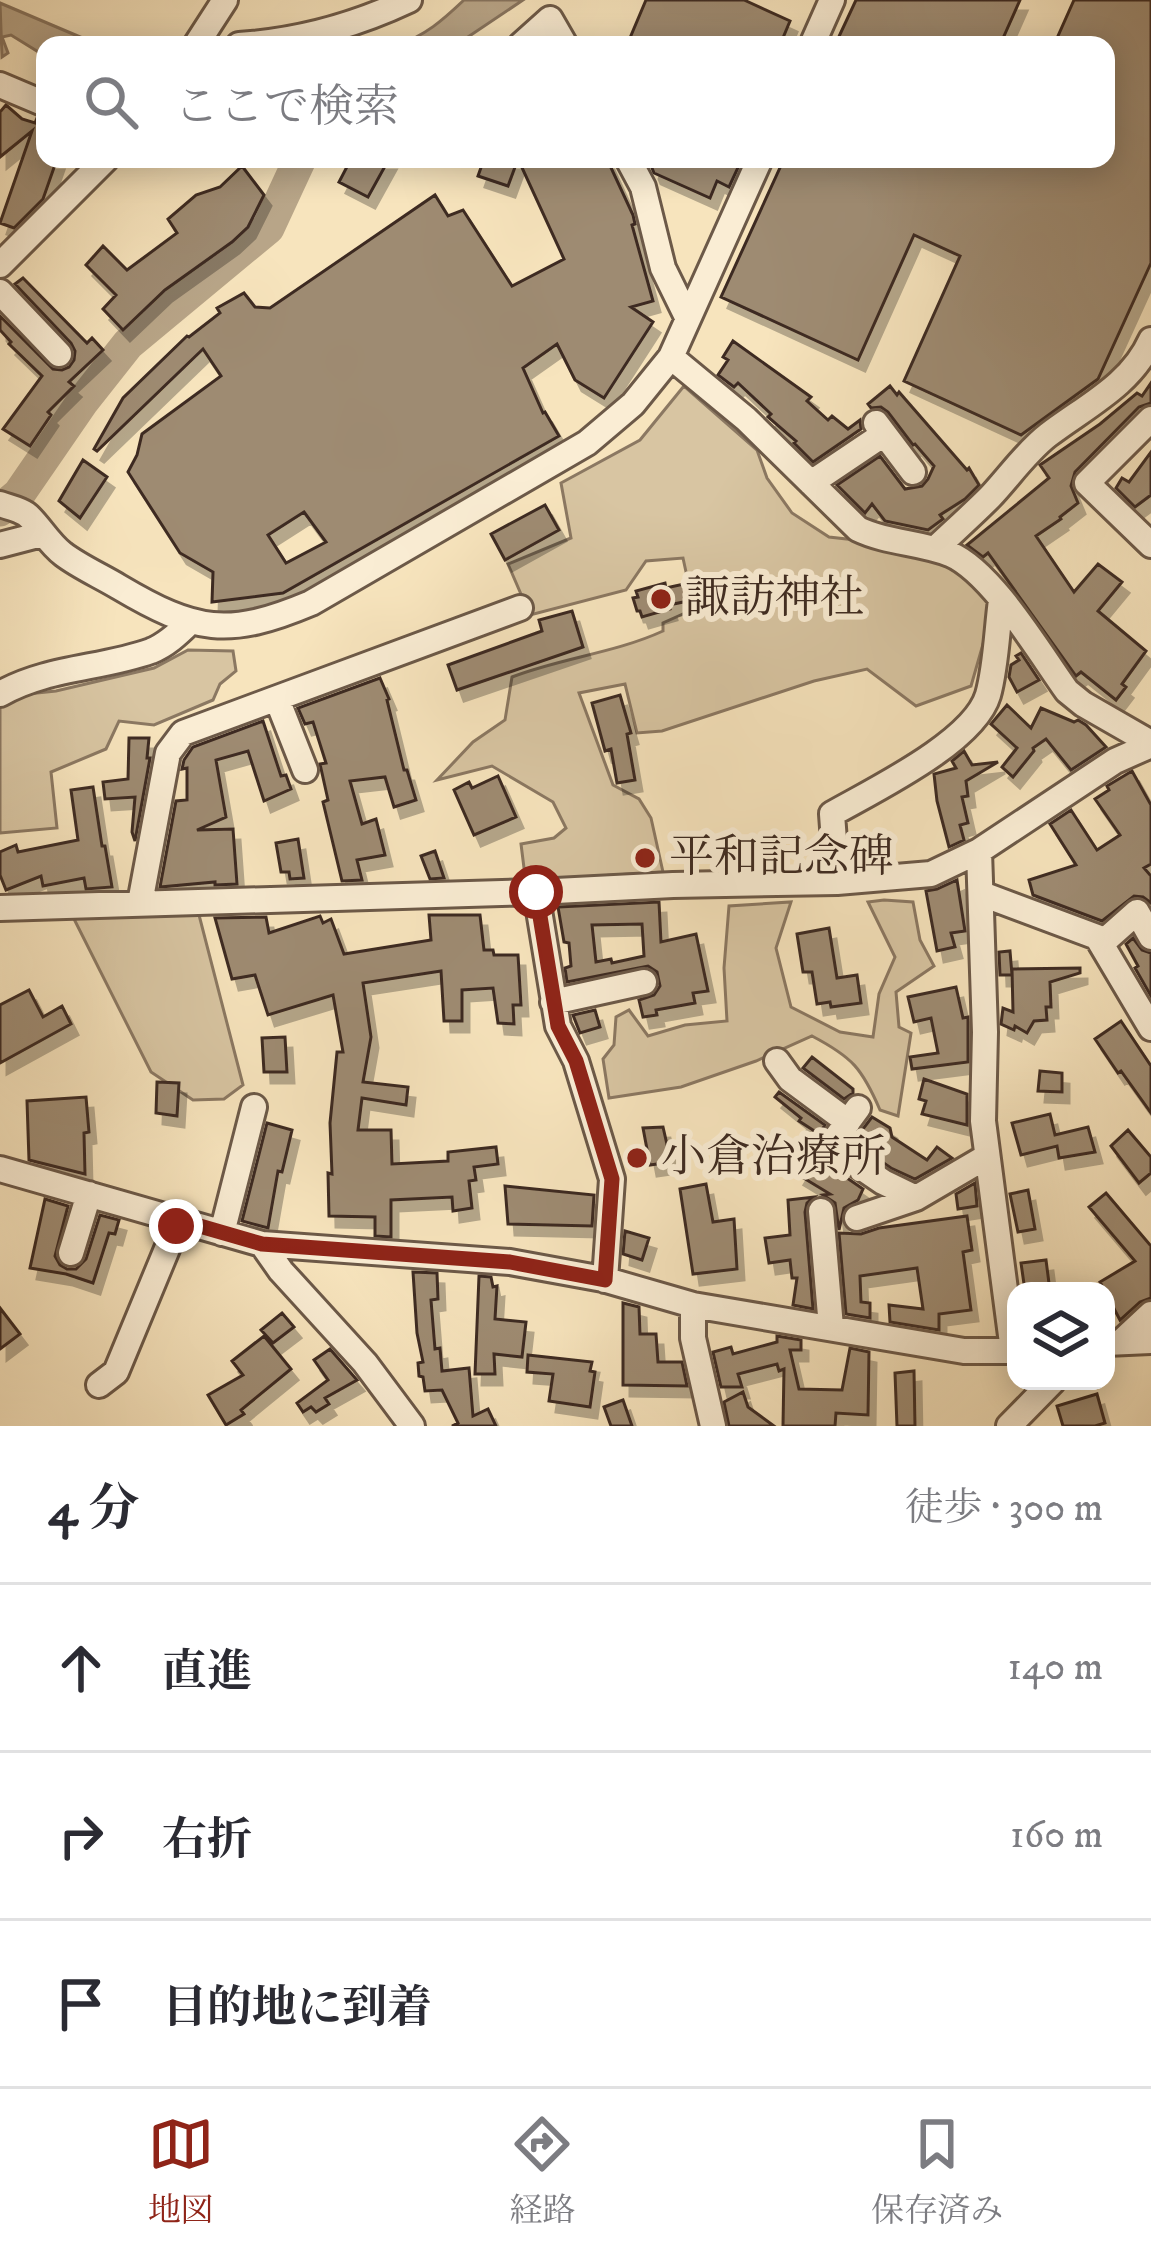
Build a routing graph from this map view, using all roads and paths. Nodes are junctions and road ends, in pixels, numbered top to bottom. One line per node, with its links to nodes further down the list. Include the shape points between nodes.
1 (225, 0): 4 (street)
2 (409, 0): 5 (street)
3 (832, 0): 8 (street)
4 (201, 36)
5 (310, 36)
6 (530, 36): 7 (street, via 550,19)
7 (560, 36)
8 (816, 36)
9 (0, 85): 10 (street)
10 (36, 100)
11 (98, 168): 14 (street)
12 (633, 168): 16 (street)
13 (756, 168): 16 (street)
14 (0, 265)
15 (0, 292): 18 (street)
16 (688, 319): 19 (street)
17 (1151, 340): 27 (street, via 1124,379 1046,437)
18 (59, 354)
19 (671, 356): 22 (street); 30 (street, via 633,404 587,443 311,603 262,621)
20 (1151, 419): 26 (street, via 1087,483)
21 (913, 460): 22 (street, via 880,429)
22 (811, 483): 27 (street, via 858,529)
23 (0, 503): 24 (street)
24 (35, 525): 25 (street); 30 (street, via 63,554)
25 (0, 545)
26 (1151, 545)
27 (935, 549): 28 (street, via 984,578)
28 (1001, 601): 33 (street, via 1067,691); 36 (street, via 988,698 973,720 927,760 832,814)
29 (520, 608): 32 (street)
30 (190, 622): 31 (street, via 153,651 38,677)
31 (0, 694)
32 (277, 699): 34 (street); 39 (street, via 183,733 168,753)
33 (1151, 744): 35 (street)
34 (304, 770)
35 (979, 851): 36 (street, via 931,874); 38 (street)
36 (837, 882): 37 (street)
37 (536, 892): 39 (street); 44 (street)
38 (982, 894): 42 (street); 48 (street)
39 (140, 903): 40 (street)
40 (0, 908)
41 (1151, 937): 42 (street, via 1137,913)
42 (1101, 944): 45 (street)
43 (644, 982): 44 (street)
44 (553, 1002): 58 (street, via 612,1179)
45 (1151, 1028)
46 (777, 1061): 51 (street, via 790,1079 853,1115 830,1146)
47 (254, 1107): 55 (street)
48 (986, 1157): 51 (street); 59 (street)
49 (0, 1169): 50 (street)
50 (89, 1194): 54 (street); 57 (street)
51 (916, 1198): 53 (street)
52 (821, 1210): 62 (street)
53 (856, 1218)
54 (179, 1220): 55 (street); 67 (street, via 116,1372)
55 (222, 1233): 56 (street)
56 (262, 1244): 58 (street, via 510,1262); 69 (street)
57 (71, 1252)
58 (605, 1280): 60 (street)
59 (1007, 1297)
60 (693, 1305): 62 (street); 70 (street)
61 (1151, 1314): 63 (street)
62 (831, 1327): 66 (street)
63 (1115, 1341)
64 (1151, 1341): 65 (street)
65 (1115, 1342)
66 (1007, 1351)
67 (99, 1385)
68 (1044, 1390): 71 (street)
69 (412, 1426)
70 (713, 1426)
71 (1009, 1426)

